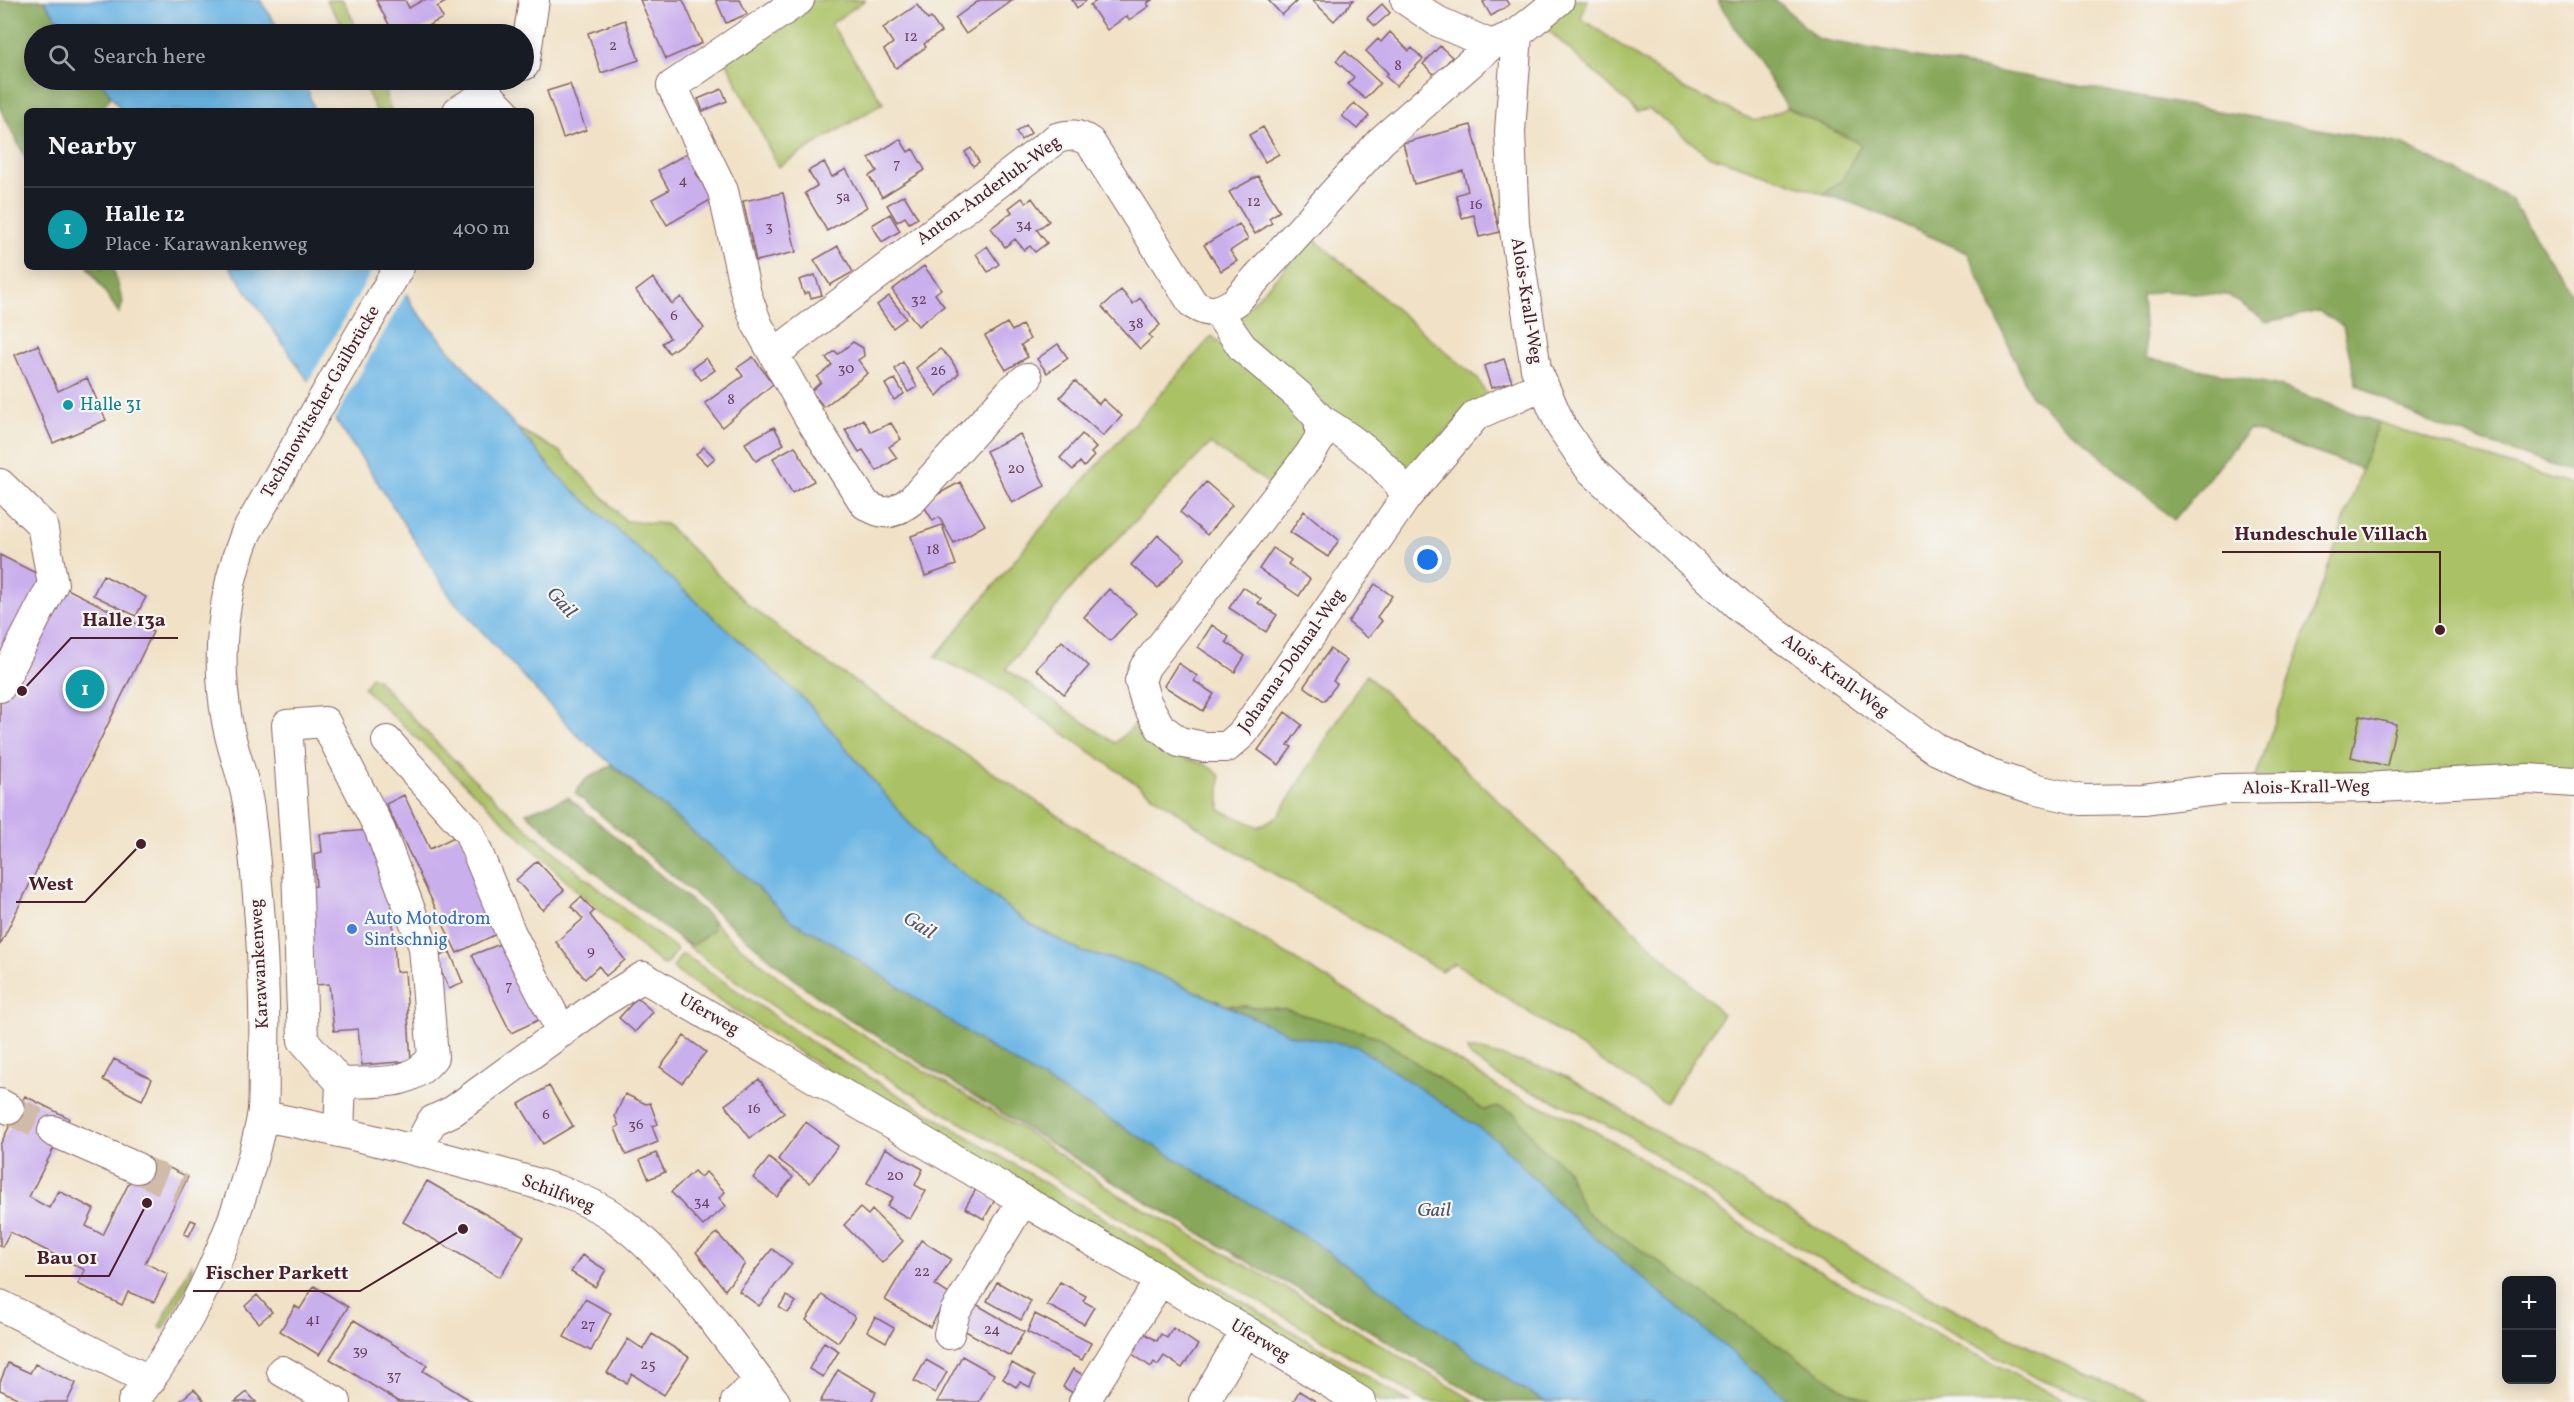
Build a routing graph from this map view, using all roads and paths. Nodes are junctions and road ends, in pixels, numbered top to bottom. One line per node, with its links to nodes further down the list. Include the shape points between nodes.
1 (534, 0): 5 (street)
2 (799, 0): 13 (street, via 672,86 723,190 746,294)
3 (1406, 0): 6 (street, via 1437,21)
4 (1558, 0): 6 (street)
5 (530, 24)
6 (1504, 39): 12 (street, via 1381,141 1235,302); 15 (street, Alois-Krall-Weg, via 1514,224 1536,369)
7 (515, 90): 10 (street)
8 (463, 108): 9 (street, via 487,94)
9 (501, 108)
10 (506, 108)
11 (397, 270): 19 (street, Tschinowitscher Gailbrücke)
12 (1222, 310): 13 (street, Anton-Anderluh-Weg, via 1205,312 1193,304 1090,142 1068,134 1047,145); 16 (street, via 1224,321 1242,347)
13 (774, 354): 14 (street, via 865,504 878,513 896,512 912,500)
14 (1027, 378)
15 (1542, 385): 18 (street, Johanna-Dohnal-Weg, via 1476,415); 22 (street, Alois-Krall-Weg, via 1561,426 1590,469 1740,607 1937,750 1988,774 2082,800 2143,799 2224,789 2379,787 2528,779)
16 (1320, 419): 18 (street, via 1395,477); 18 (street, Johanna-Dohnal-Weg, via 1320,438 1310,454 1145,667 1140,681 1160,727 1179,742 1204,747 1227,747 1243,734)
17 (0, 484): 20 (street, via 42,525 53,584)
18 (1407, 496)
19 (261, 507): 24 (street, Karawankenweg, via 236,558 222,625 221,673 227,723 249,807)
20 (0, 687)
21 (387, 741): 25 (street, via 469,832 511,934)
22 (2574, 782)
23 (297, 867): 24 (street); 26 (street, via 303,1040); 26 (street, via 287,725 325,722 380,830 424,947 433,1057 422,1071 405,1079)
24 (254, 870): 27 (street, Karawankenweg, via 265,1017)
25 (562, 1032): 30 (street, Uferweg, via 453,1111 432,1121); 32 (street, Uferweg, via 643,977)
26 (341, 1083): 29 (street)
27 (262, 1116): 29 (street, Schilfweg); 39 (street, Karawankenweg, via 239,1202 219,1254 172,1348)
28 (53, 1131): 31 (street)
29 (339, 1132): 30 (street, Schilfweg)
30 (416, 1151): 38 (street, Schilfweg, via 527,1180 616,1218 685,1287)
31 (137, 1168)
32 (1023, 1200): 33 (street, Uferweg); 36 (street, via 956,1312)
33 (1158, 1282): 35 (street, Uferweg); 42 (street)
34 (0, 1305): 39 (street)
35 (1246, 1331): 43 (street); 44 (street, Uferweg)
36 (949, 1334)
37 (282, 1371): 40 (street)
38 (767, 1391): 41 (street)
39 (142, 1392)
40 (336, 1402)
41 (736, 1402)
42 (1084, 1402)
43 (1204, 1402)
44 (1361, 1402)

